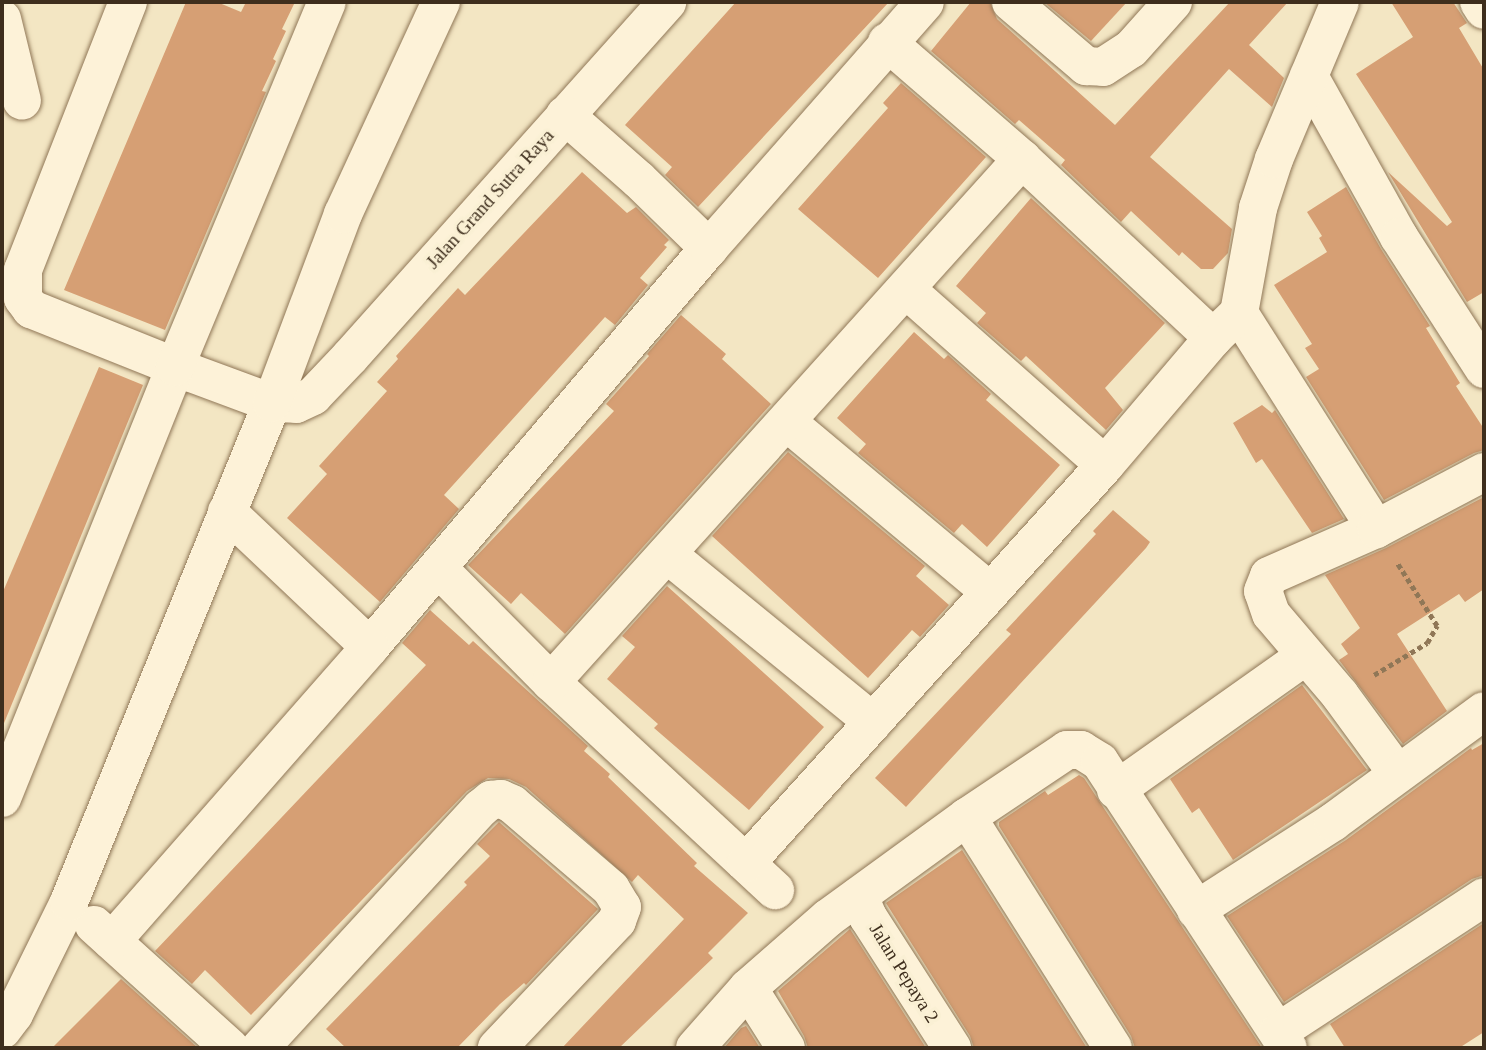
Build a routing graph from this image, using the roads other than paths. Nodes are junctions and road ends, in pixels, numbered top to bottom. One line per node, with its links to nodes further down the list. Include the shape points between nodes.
1 (128, 2): 21 (street, via 23,270 23,298 31,309)
2 (327, 2): 21 (street)
3 (441, 2): 22 (street, via 343,214)
4 (667, 2): 15 (street, Jalan Grand Sutra Raya)
5 (925, 2): 12 (street)
6 (1011, 2): 7 (street, via 1086,66 1103,67 1131,49)
7 (1173, 2)
8 (1340, 2): 13 (street)
9 (1479, 2): 10 (street)
10 (1484, 9)
11 (2, 19): 14 (street)
12 (887, 42): 16 (street); 17 (street)
13 (1309, 76): 19 (street, via 1274,159); 20 (street, via 1399,237)
14 (22, 101)
15 (565, 115): 17 (street); 22 (street, Jalan Grand Sutra Raya, via 313,396 296,404)
16 (1022, 159): 18 (street); 19 (street)
17 (709, 248): 29 (street)
18 (908, 289): 23 (street); 24 (street)
19 (1226, 325): 24 (street); 27 (street)
20 (1484, 369)
21 (183, 370): 22 (street); 38 (street)
22 (266, 401): 26 (street)
23 (788, 422): 28 (street); 30 (street)
24 (1105, 465): 30 (street)
25 (1484, 472): 27 (street)
26 (227, 512): 31 (street); 44 (street)
27 (1376, 529): 32 (street, via 1269,576 1263,591 1266,604)
28 (667, 554): 33 (street); 35 (street)
29 (438, 568): 31 (street); 33 (street)
30 (990, 592): 35 (street)
31 (370, 647): 46 (street)
32 (1305, 656): 36 (street); 37 (street)
33 (551, 682): 40 (street)
34 (1484, 711): 36 (street)
35 (873, 722): 40 (street)
36 (1397, 773): 45 (street, via 1333,822)
37 (1116, 790): 39 (street, via 1100,762 1088,753 1067,750); 45 (street)
38 (2, 798)
39 (967, 817): 42 (street); 56 (street)
40 (746, 863): 41 (street)
41 (775, 890)
42 (859, 897): 47 (street); 55 (street, Jalan Pepaya 2)
43 (1484, 897): 49 (street)
44 (69, 902): 46 (street); 48 (street)
45 (1196, 910): 49 (street)
46 (112, 941): 50 (street)
47 (748, 988): 53 (street); 54 (street)
48 (2, 1030)
49 (1283, 1040)
50 (230, 1048)
51 (260, 1048): 52 (street, via 481,808 501,799 611,889 622,907 617,921)
52 (497, 1048)
53 (695, 1048)
54 (786, 1048)
55 (952, 1048)
56 (1113, 1048)

